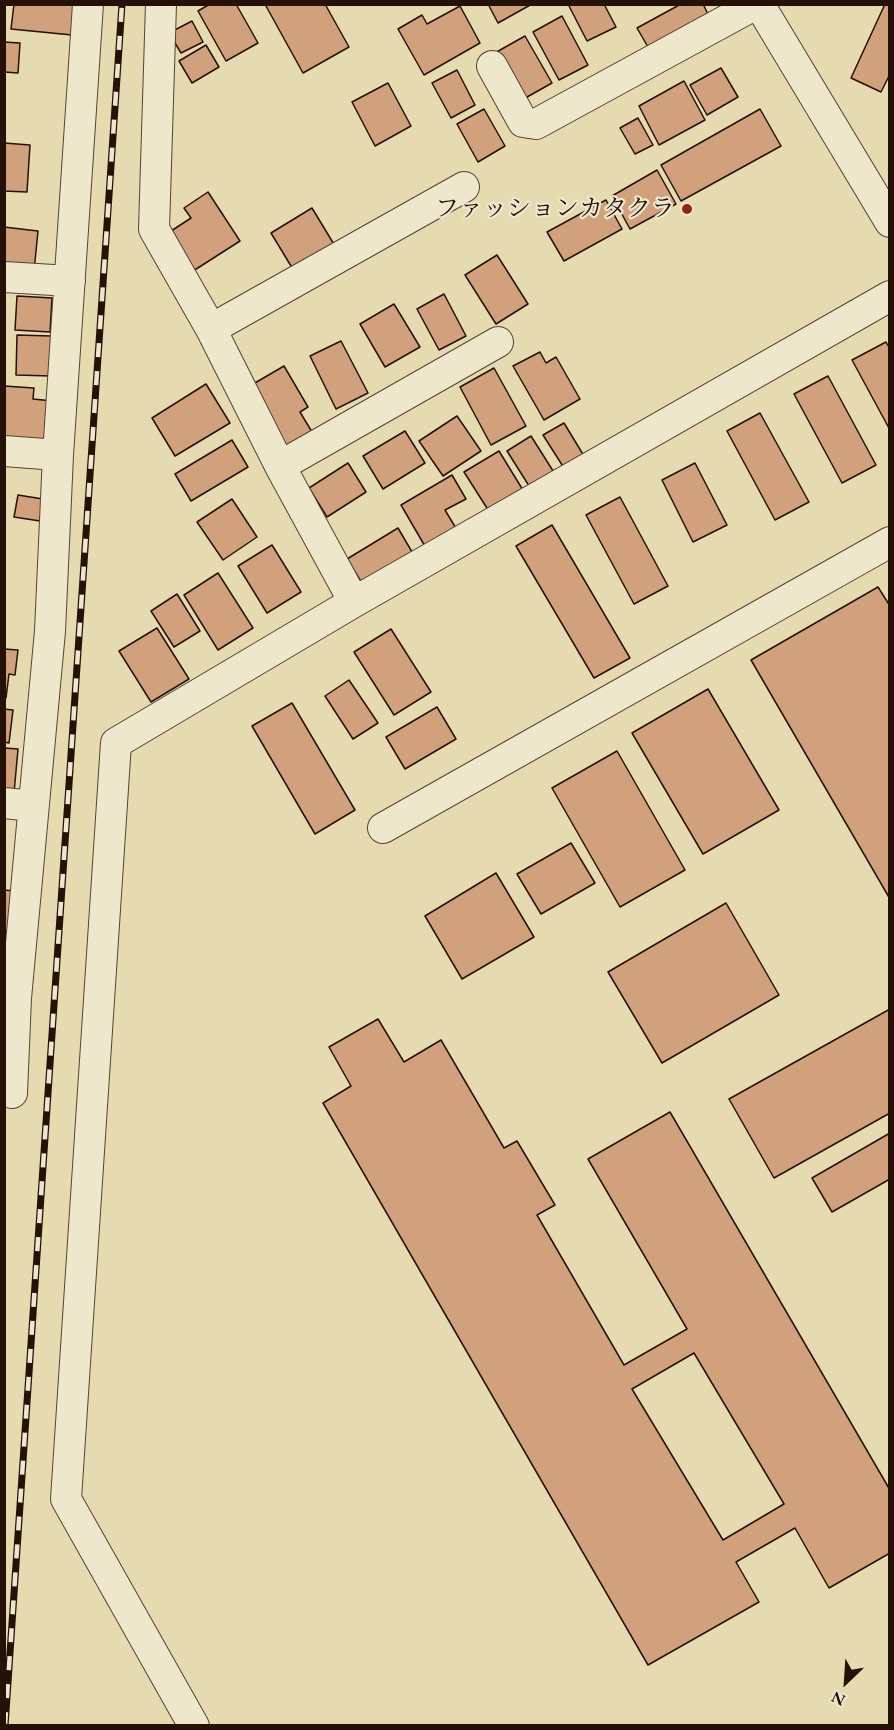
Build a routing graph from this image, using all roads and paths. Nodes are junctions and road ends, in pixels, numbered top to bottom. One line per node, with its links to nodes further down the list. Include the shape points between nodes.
1 (88, 4): 8 (street)
2 (757, 4): 4 (street, via 536,124 523,122); 6 (street)
3 (165, 7): 10 (street, via 154,229)
4 (492, 66)
5 (464, 187): 10 (street)
6 (890, 222)
7 (4, 277): 8 (street)
8 (70, 281): 13 (street)
9 (890, 296): 16 (street)
10 (211, 329): 14 (street)
11 (498, 342): 14 (street)
12 (4, 451): 13 (street)
13 (58, 455): 17 (street, via 50,631)
14 (280, 466): 16 (street)
15 (890, 542): 18 (street)
16 (354, 602): 21 (street, via 116,743 66,1499)
17 (19, 805): 19 (street)
18 (383, 828)
19 (10, 998): 20 (street)
20 (12, 1093)
21 (194, 1725)

